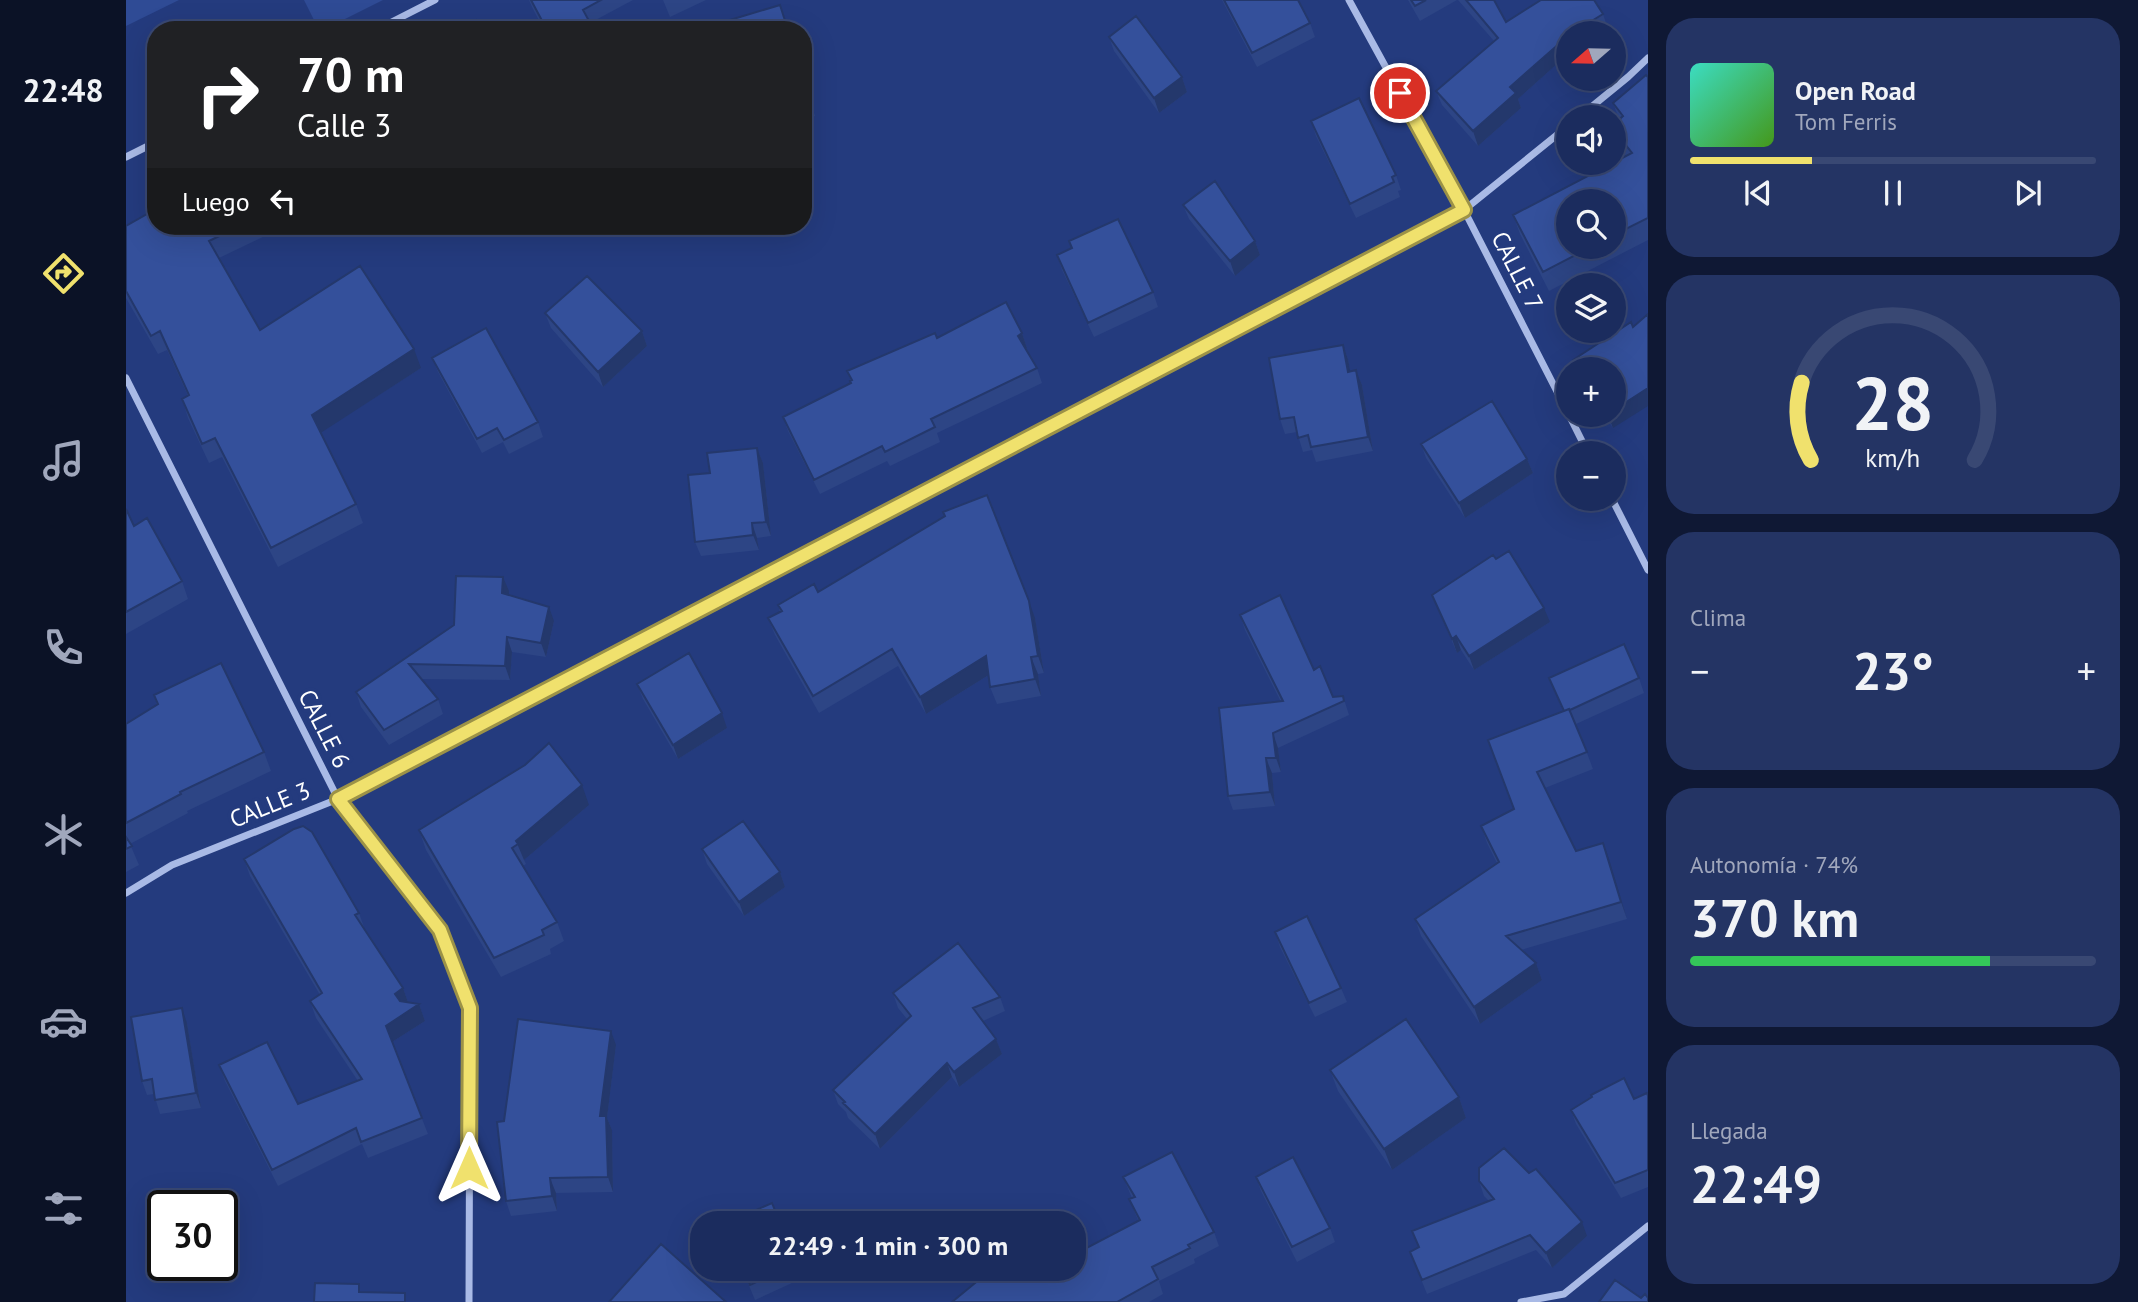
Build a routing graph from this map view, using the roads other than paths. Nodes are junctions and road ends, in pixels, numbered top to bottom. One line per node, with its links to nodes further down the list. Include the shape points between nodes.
1 (435, 0): 3 (street)
2 (1349, 0): 9 (street, CALLE 7)
3 (394, 21)
4 (1648, 58): 5 (street)
5 (1594, 105)
6 (1556, 136): 9 (street, CALLE 3)
7 (147, 146): 8 (street)
8 (126, 157)
9 (1464, 210): 11 (street, CALLE 7); 14 (street, CALLE 3)
10 (126, 378): 14 (street, CALLE 6)
11 (1556, 390)
12 (1618, 511): 13 (street)
13 (1648, 570)
14 (338, 799): 15 (street, CALLE 3, via 172,865); 17 (street, CALLE 6, via 440,930 470,1008)
15 (126, 893)
16 (1648, 1226): 18 (street, via 1564,1293)
17 (468, 1302)
18 (1521, 1302)

